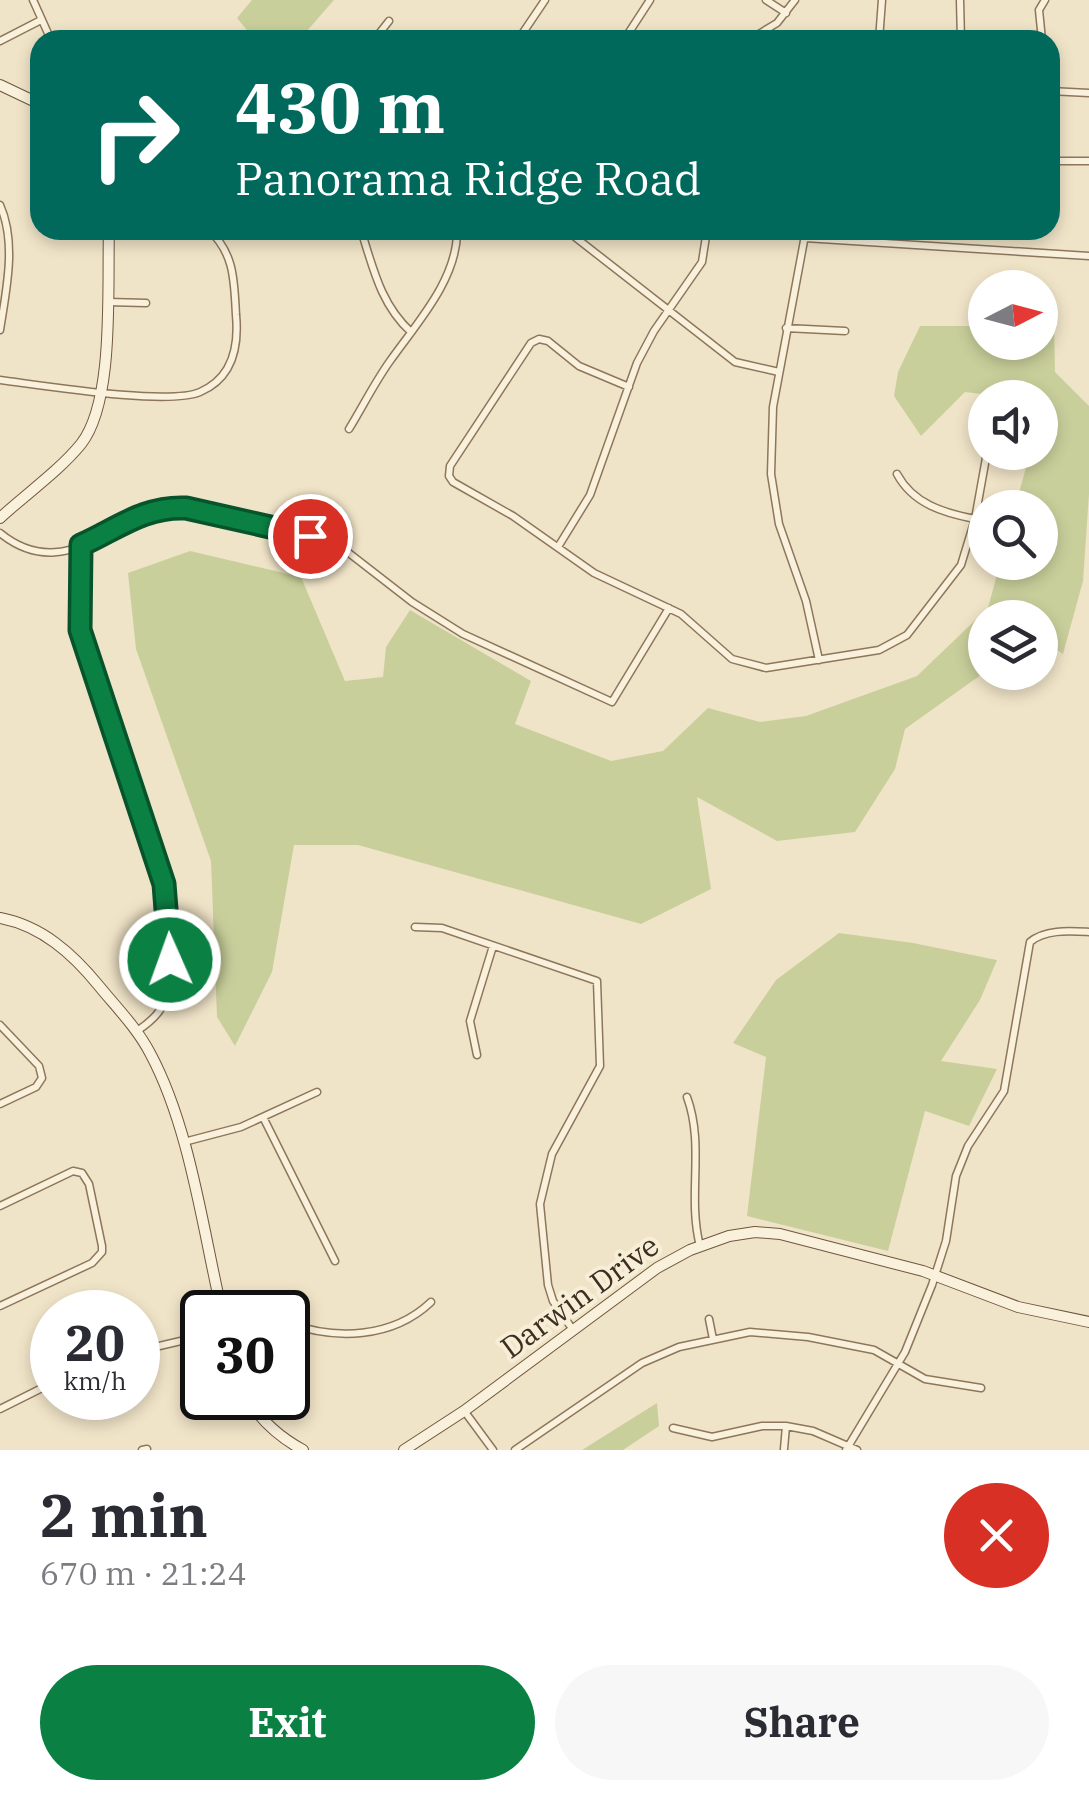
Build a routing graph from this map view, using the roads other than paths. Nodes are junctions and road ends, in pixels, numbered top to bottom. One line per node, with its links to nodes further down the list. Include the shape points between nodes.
1 (33, 0): 10 (street)
2 (545, 0): 14 (street)
3 (650, 0): 15 (street)
4 (766, 0): 9 (street)
5 (795, 0): 9 (street)
6 (882, 0): 17 (street)
7 (960, 0): 18 (street)
8 (1045, 0): 19 (street, via 1038,10)
9 (787, 13): 16 (street)
10 (41, 20): 12 (street); 20 (street)
11 (389, 21): 13 (street)
12 (46, 30)
13 (382, 30)
14 (525, 30)
15 (630, 30)
16 (767, 30)
17 (879, 30)
18 (961, 30)
19 (1041, 30)
20 (0, 42)
21 (0, 85): 24 (street)
22 (1060, 92): 23 (street)
23 (1089, 94)
24 (30, 99)
25 (1060, 160): 26 (street)
26 (1089, 161)
27 (0, 205): 41 (street, via 8,263)
28 (109, 240): 37 (street)
29 (219, 240): 47 (street, via 232,265 238,334 226,372 199,393)
30 (363, 240): 43 (street, via 385,302)
31 (455, 240): 43 (street, via 451,262)
32 (578, 240): 39 (street)
33 (705, 240): 39 (street, via 702,262)
34 (805, 240): 40 (street)
35 (883, 240): 36 (street)
36 (1089, 256)
37 (106, 302): 38 (street); 47 (street)
38 (146, 303)
39 (668, 312): 44 (street, via 735,362); 46 (street)
40 (786, 328): 42 (street); 44 (street)
41 (0, 330)
42 (844, 331)
43 (412, 332): 48 (street)
44 (779, 372): 57 (street, via 771,474 778,524)
45 (0, 380): 47 (street)
46 (629, 387): 55 (street, via 590,495); 55 (street, via 601,378 539,339 450,466 453,482)
47 (103, 392): 50 (street, via 80,445)
48 (349, 429)
49 (898, 474): 51 (street, via 933,509)
50 (0, 518)
51 (968, 518)
52 (0, 532): 54 (street, via 44,554)
53 (968, 541): 57 (street, via 960,565 907,635 880,650)
54 (81, 545): 56 (street, via 167,507 310,536 345,550 463,634 612,702); 63 (street, via 80,630 168,910 166,997)
55 (558, 547): 56 (street, via 594,573)
56 (670, 608): 57 (street, via 732,659 766,668)
57 (819, 660)
58 (0, 918): 63 (street, via 67,951)
59 (415, 926): 61 (street)
60 (1089, 932): 73 (street, via 1030,942 1004,1091 956,1176)
61 (493, 946): 64 (street, via 470,1021); 80 (street, via 597,982 600,1066 552,1154 540,1204 548,1286)
62 (0, 1026): 67 (street, via 39,1066 42,1078)
63 (137, 1031): 69 (street, via 171,1098)
64 (477, 1055)
65 (317, 1092): 68 (street)
66 (686, 1097): 71 (street, via 697,1140 694,1215)
67 (0, 1104)
68 (263, 1117): 69 (street); 72 (street)
69 (183, 1143): 74 (street)
70 (0, 1206): 76 (street, via 74,1171 89,1184 102,1246 92,1262)
71 (700, 1246): 73 (street, Darwin Drive, via 742,1233 780,1234); 80 (street, Darwin Drive, via 657,1268)
72 (335, 1262)
73 (935, 1276): 78 (street, Darwin Drive, via 1018,1307); 82 (street)
74 (217, 1290)
75 (431, 1302): 79 (street, via 355,1335)
76 (0, 1306)
77 (709, 1319): 81 (street)
78 (1089, 1322)
79 (310, 1330)
80 (574, 1331): 86 (street, Darwin Drive)
81 (712, 1339): 82 (street, via 750,1332 808,1337 874,1350); 95 (street, via 642,1363)
82 (899, 1363): 83 (street, via 934,1382); 90 (street)
83 (982, 1388)
84 (30, 1394): 85 (street)
85 (0, 1409)
86 (464, 1411): 93 (street, Darwin Drive); 94 (street)
87 (265, 1420): 92 (street)
88 (786, 1426): 89 (street, via 712,1438); 90 (street); 91 (street)
89 (673, 1428)
90 (847, 1448): 96 (street)
91 (784, 1449)
92 (303, 1450)
93 (404, 1450)
94 (493, 1450)
95 (515, 1450)
96 (857, 1450)

